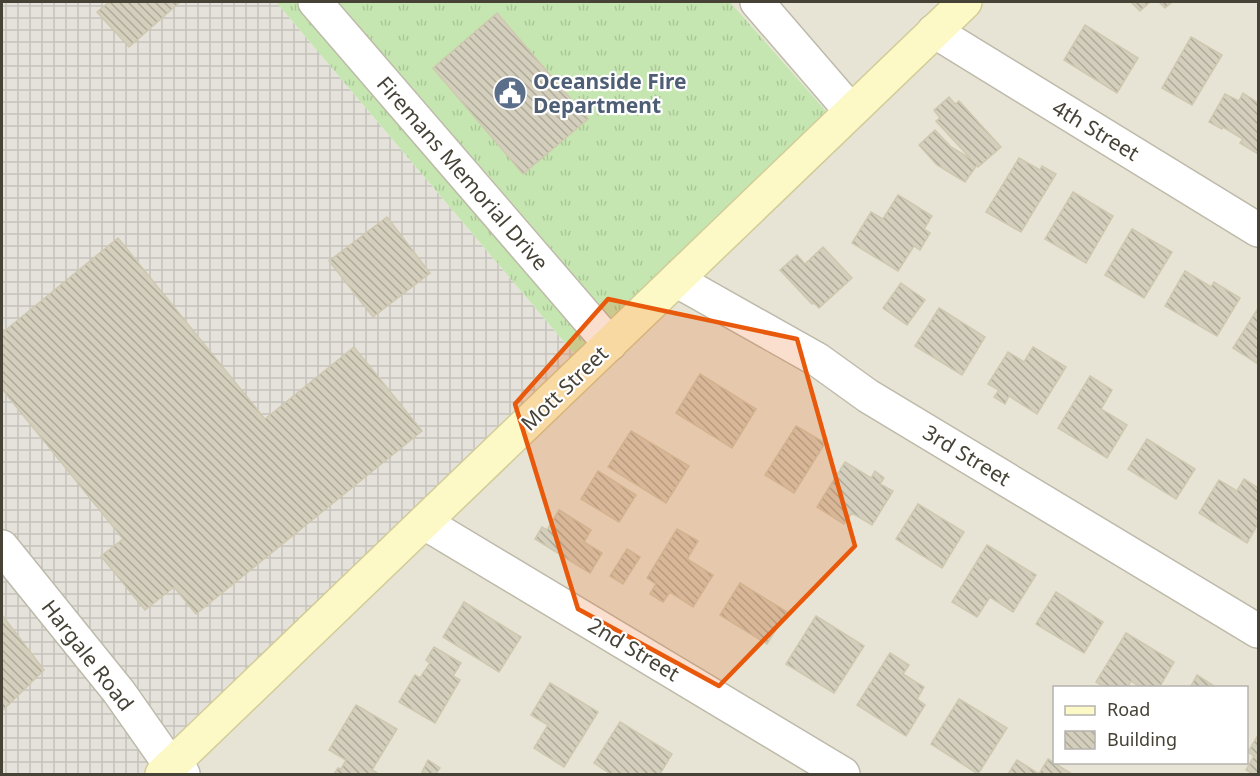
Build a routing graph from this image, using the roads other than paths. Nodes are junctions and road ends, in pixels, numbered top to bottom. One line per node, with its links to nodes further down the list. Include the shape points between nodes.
1 (315, 2): 8 (street, Firemans Memorial Drive)
2 (757, 2): 5 (street)
3 (965, 2): 4 (main road, Mott Street)
4 (934, 31): 5 (main road, Mott Street); 6 (street, 4th Street)
5 (851, 111): 7 (main road, Mott Street)
6 (1258, 230)
7 (676, 280): 8 (main road, Mott Street); 11 (street, 3rd Street, via 818,360 868,396)
8 (610, 344): 9 (main road, Mott Street)
9 (425, 523): 12 (main road, Mott Street); 13 (street, 2nd Street)
10 (2, 547): 12 (street, Hargale Road, via 119,692)
11 (1258, 631)
12 (172, 772)
13 (843, 774)

